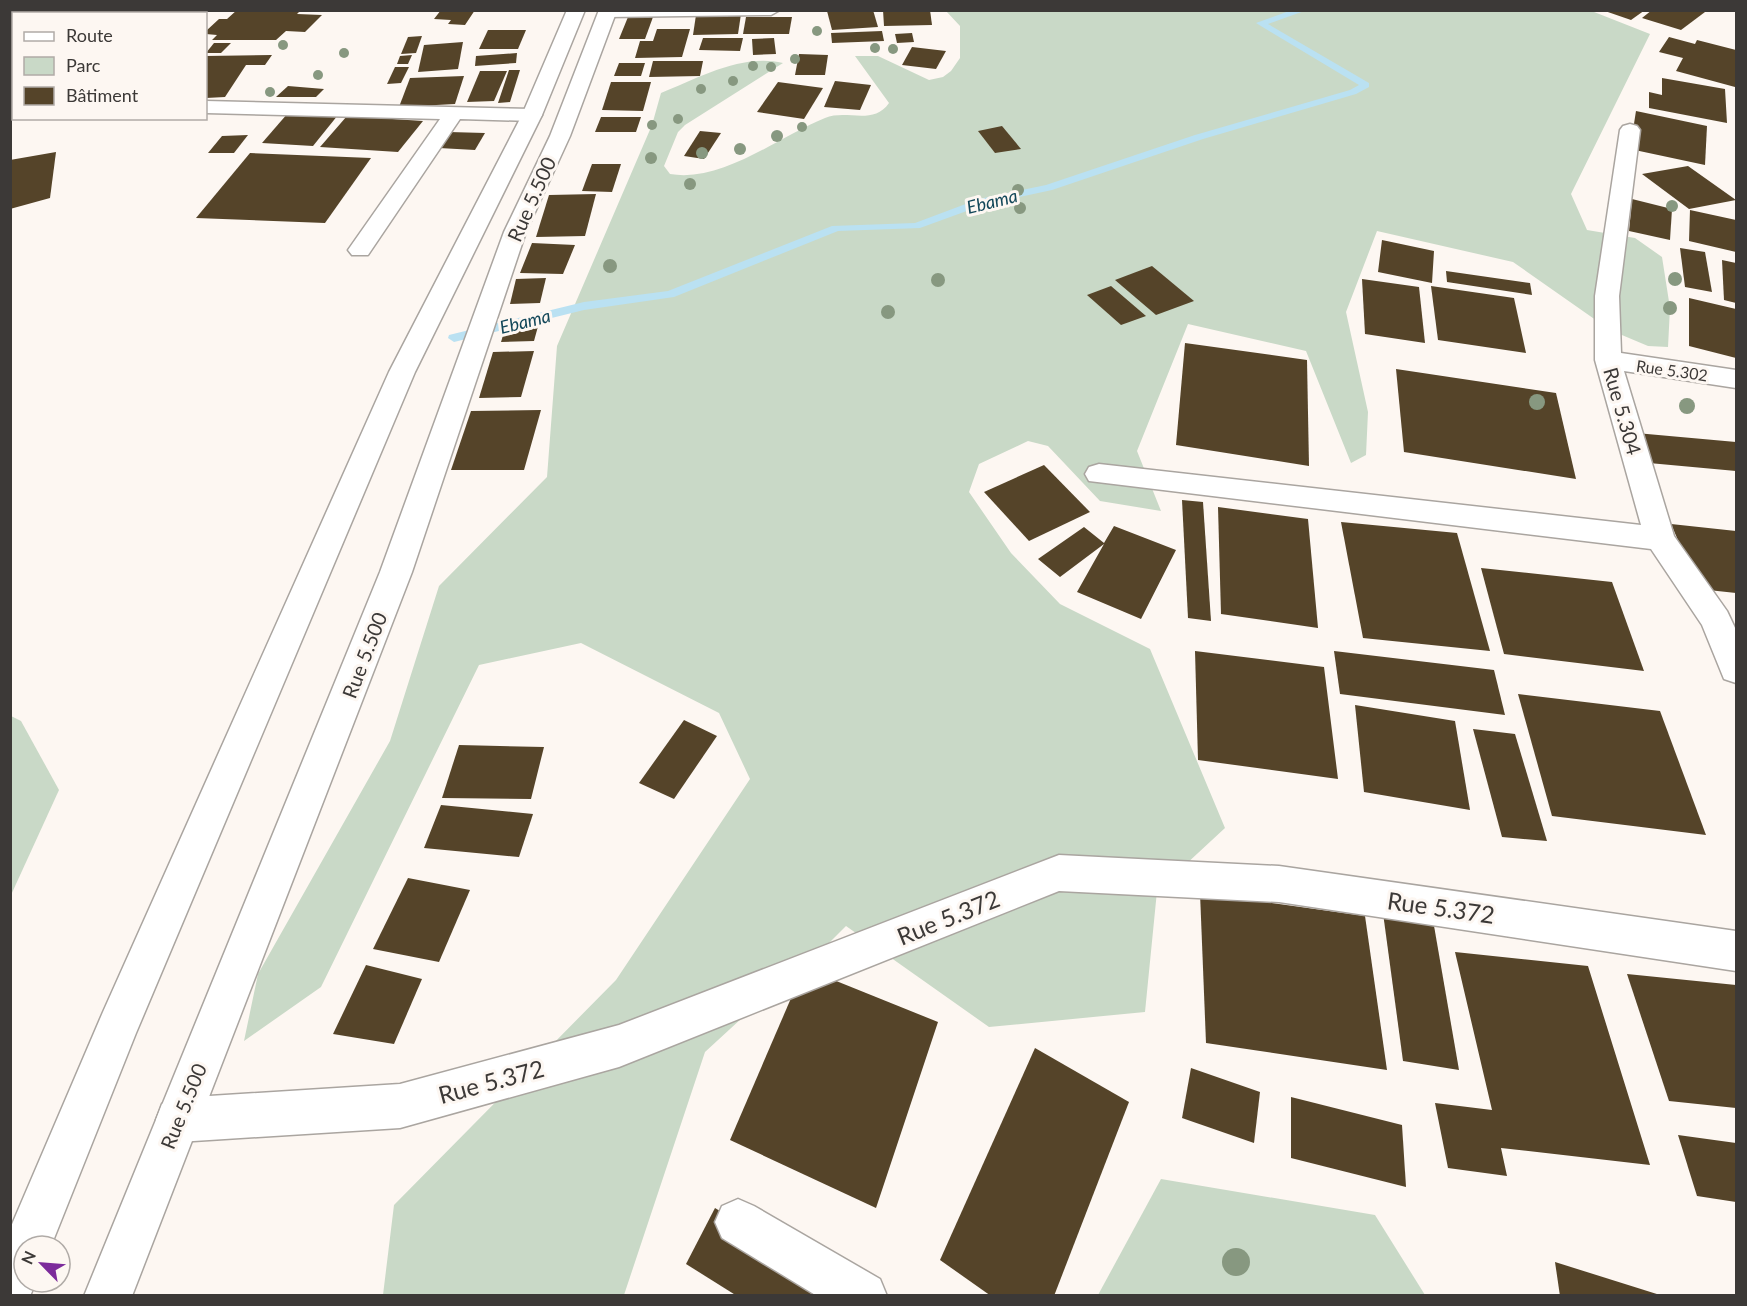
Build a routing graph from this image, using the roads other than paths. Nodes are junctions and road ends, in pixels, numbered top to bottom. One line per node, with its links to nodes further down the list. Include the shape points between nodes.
1 (576, 10): 6 (street, Rue 5.500)
2 (771, 10): 3 (street)
3 (607, 11): 15 (street, Rue 5.500, via 560,136 515,232 396,572)
4 (207, 107): 5 (street)
5 (454, 113): 6 (street); 8 (street)
6 (526, 126): 17 (street, Rue 5.500, via 402,372)
7 (1630, 130): 9 (street, Rue 5.304, via 1607,296)
8 (360, 250)
9 (1608, 360): 10 (street, Rue 5.302); 12 (street, Rue 5.304)
10 (1737, 379)
11 (1099, 474): 12 (street)
12 (1660, 539): 13 (street, Rue 5.304, via 1716,620)
13 (1737, 669)
14 (1737, 951): 15 (street, Rue 5.372, via 1279,884 1059,873 608,1049 400,1106)
15 (178, 1120): 18 (street, Rue 5.500)
16 (738, 1222): 19 (street)
17 (32, 1234)
18 (108, 1296)
19 (863, 1296)

